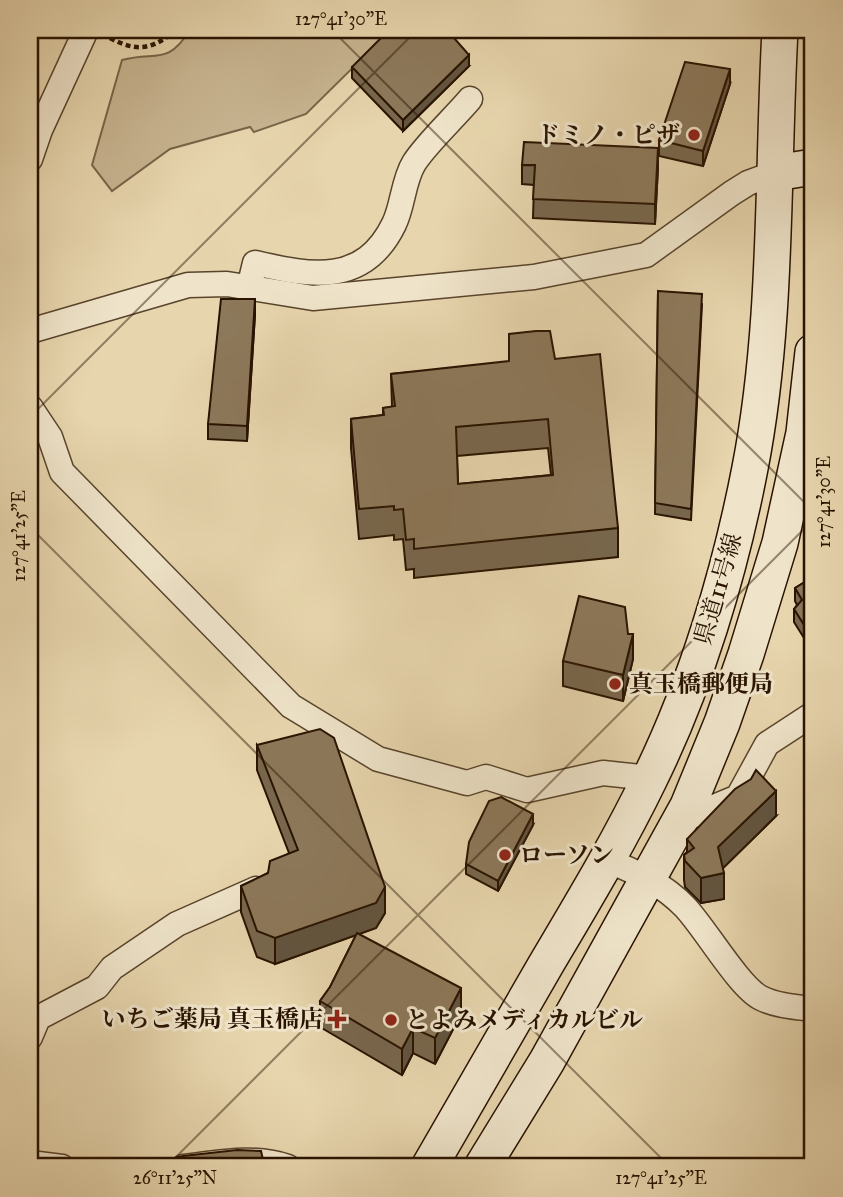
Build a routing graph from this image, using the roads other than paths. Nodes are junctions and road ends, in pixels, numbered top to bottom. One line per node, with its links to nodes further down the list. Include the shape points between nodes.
1 (780, 30): 6 (main road, 県道11号線)
2 (97, 33): 4 (street, via 40,130)
3 (470, 99): 7 (street, via 413,164 394,224 378,249 360,264 332,274 298,273 255,263)
4 (30, 159)
5 (813, 167): 6 (main road)
6 (775, 173): 7 (street, via 740,188 646,255 534,277 313,298); 13 (main road, 県道11号線, via 765,363 750,468 720,591)
7 (249, 288): 8 (street, via 188,285)
8 (30, 331)
9 (813, 352): 11 (main road, 県道11号線)
10 (30, 407): 13 (street, via 50,437 62,472 291,706 378,759 467,783 486,777 527,790 603,773)
11 (808, 435): 14 (main road, 県道11号線, via 747,654)
12 (813, 714): 14 (street, via 766,744 738,797)
13 (650, 779): 15 (main road, 県道11号線)
14 (680, 821): 16 (main road, 県道11号線)
15 (607, 860): 16 (street); 24 (main road, 県道11号線)
16 (649, 878): 18 (street, via 685,906 758,997); 25 (main road, 県道11号線)
17 (256, 889): 19 (street, via 177,924 112,968 97,987 38,1018)
18 (813, 1009)
19 (30, 1037)
20 (30, 1163): 21 (street)
21 (62, 1167)
22 (184, 1167): 23 (street, via 241,1160)
23 (288, 1167)
24 (429, 1167)
25 (482, 1167)

